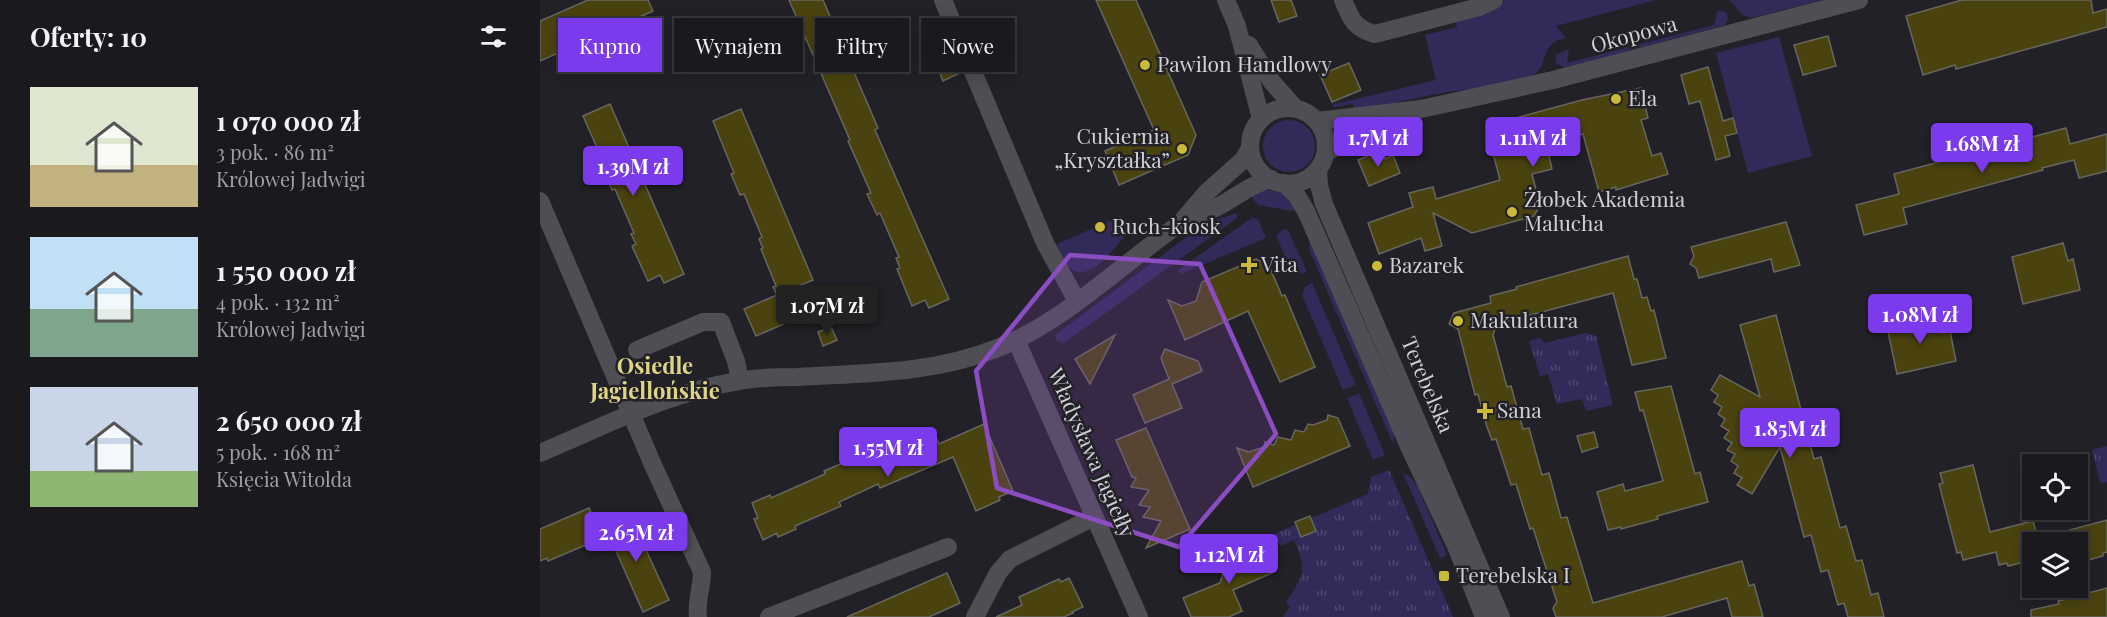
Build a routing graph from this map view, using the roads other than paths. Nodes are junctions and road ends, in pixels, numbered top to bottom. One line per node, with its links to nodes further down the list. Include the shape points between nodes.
1 (943, 0): 17 (street, via 1045,243)
2 (1226, 0): 6 (street)
3 (1343, 0): 4 (street, via 1351,20 1362,30 1375,34)
4 (1494, 0)
5 (1858, 0): 8 (street, Okopowa, via 1553,80)
6 (1237, 26): 7 (street, via 1272,82); 9 (street)
7 (1295, 108): 9 (street, via 1282,108); 10 (street)
8 (1420, 109): 10 (street, Okopowa); 12 (street, Okopowa)
9 (1262, 119): 11 (street, via 1255,127)
10 (1317, 121): 12 (street, via 1326,141)
11 (1250, 148): 14 (street, via 1256,166); 16 (street)
12 (1326, 152): 13 (street)
13 (1318, 170): 14 (street, via 1302,181); 30 (street, Terebelska, via 1324,204)
14 (1277, 181): 16 (street, via 1258,183); 29 (street, Terebelska, via 1297,196 1306,211)
15 (540, 201): 21 (street)
16 (1180, 224): 17 (street)
17 (1077, 301): 18 (street)
18 (1016, 340): 20 (street, via 928,368); 23 (street, Władysława Jagiełły)
19 (637, 350): 20 (street, via 703,322 721,322)
20 (740, 380): 21 (street, via 684,393)
21 (632, 414): 22 (street); 25 (street, via 702,572)
22 (540, 453)
23 (1094, 517): 27 (street, via 1010,559 998,573); 28 (street, Władysława Jagiełły)
24 (948, 547): 26 (street)
25 (697, 617)
26 (769, 617)
27 (975, 617)
28 (1139, 617)
29 (1484, 617)
30 (1502, 617)

